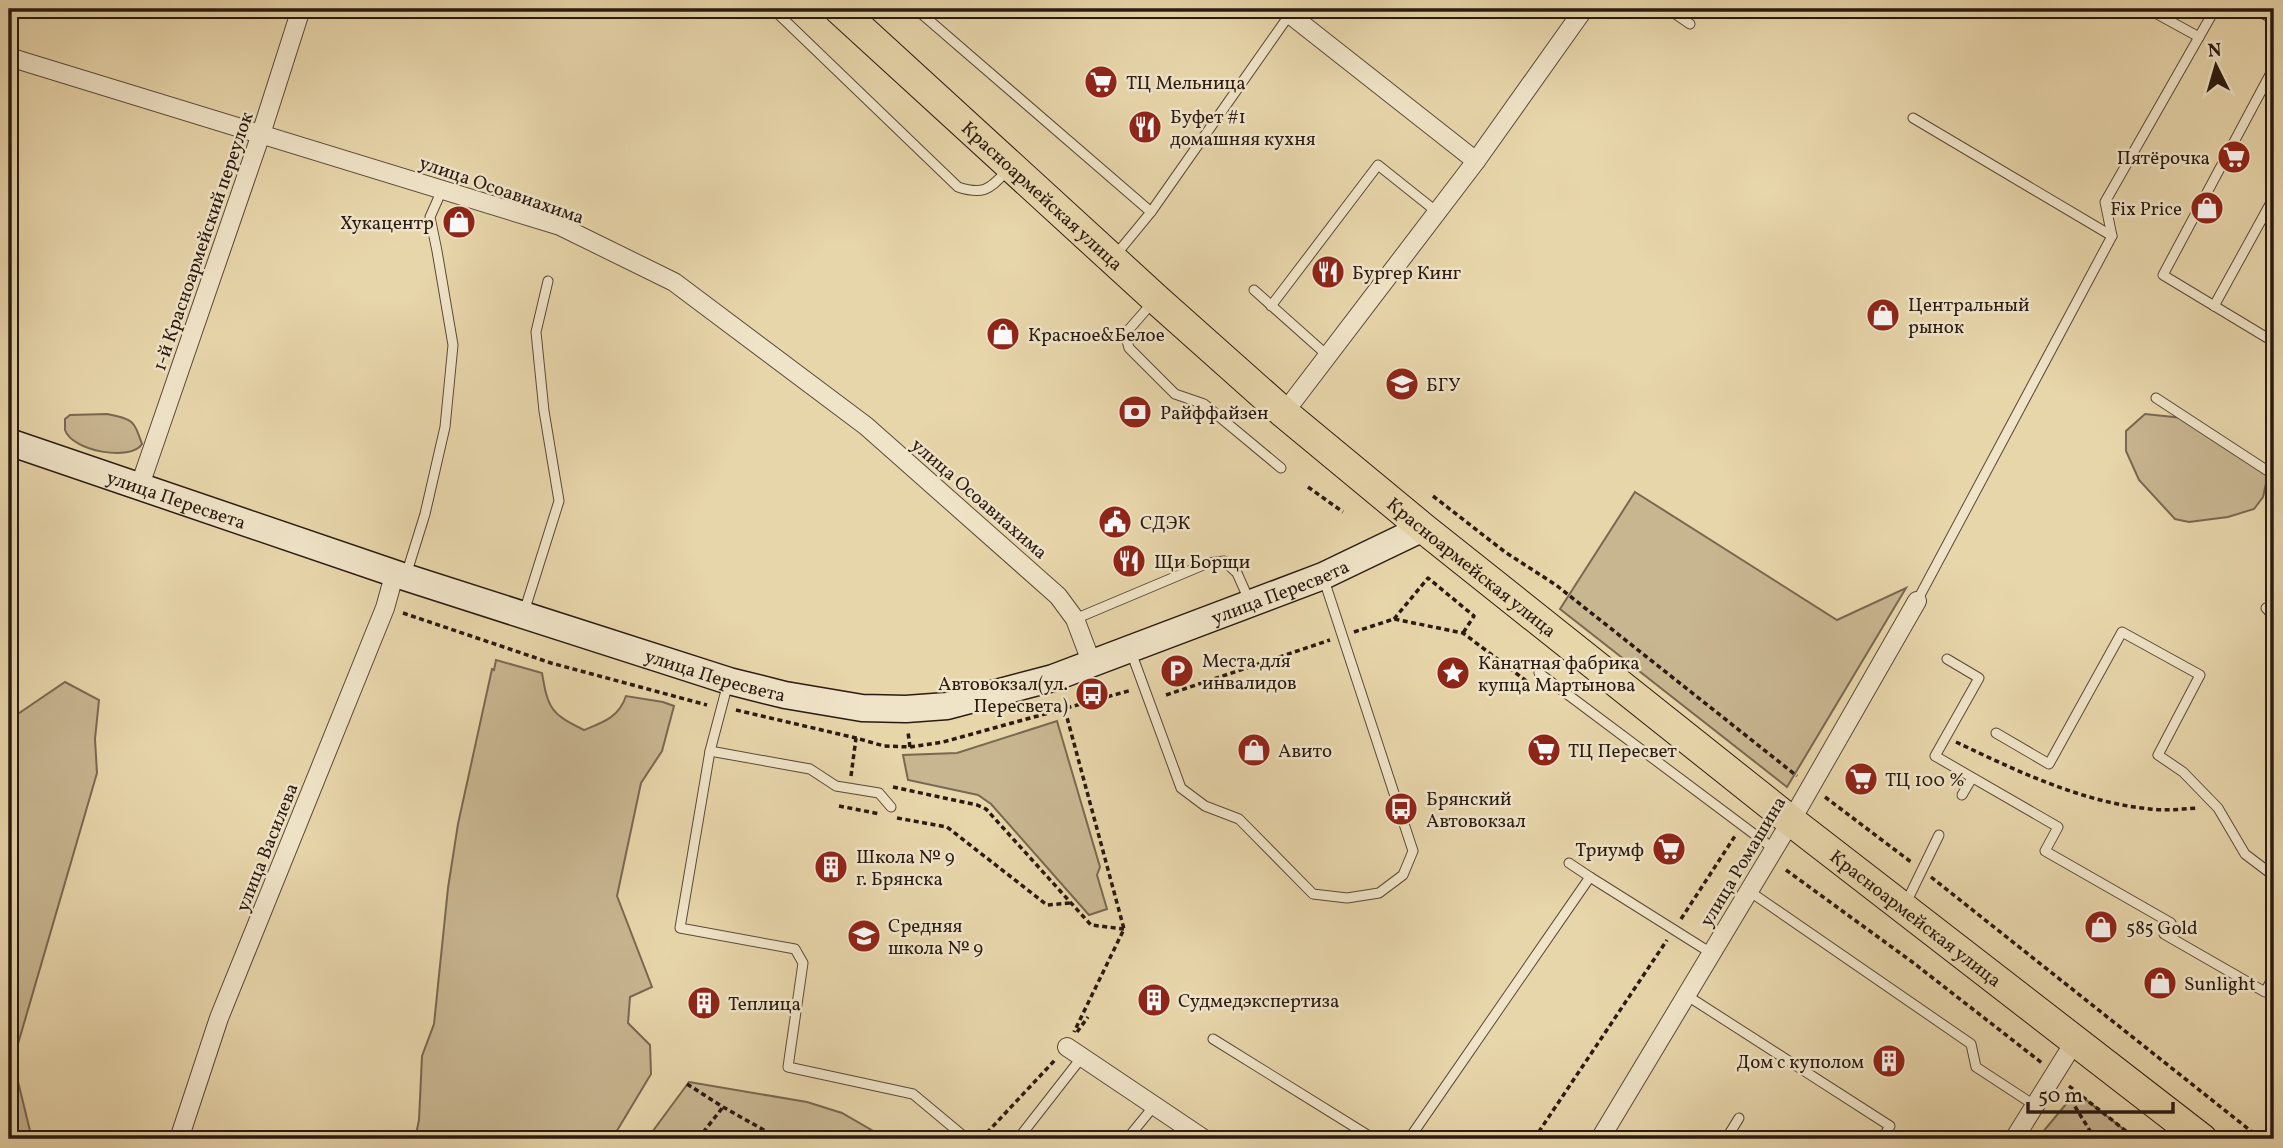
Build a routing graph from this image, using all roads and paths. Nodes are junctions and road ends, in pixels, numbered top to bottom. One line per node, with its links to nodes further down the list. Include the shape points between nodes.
1 (301, 9): 17 (street, 1-й Красноармейский переулок)
2 (773, 9): 19 (lane, via 958,187 972,192 988,190)
3 (839, 9): 19 (main road, Красноармейская улица)
4 (916, 9): 22 (lane)
5 (1584, 9): 18 (street)
6 (1668, 9): 12 (lane)
7 (2148, 9): 13 (lane)
8 (2215, 9): 13 (lane)
9 (1287, 12): 18 (street); 22 (lane)
10 (2264, 14): 11 (lane)
11 (2274, 20)
12 (1690, 24)
13 (2199, 37): 24 (lane, via 2105,202)
14 (9, 57): 17 (street, улица Осоавиахима)
15 (2274, 68): 30 (lane, via 2163,275)
16 (1913, 118): 24 (lane)
17 (261, 134): 20 (street, улица Осоавиахима); 38 (street, 1-й Красноармейский переулок)
18 (1476, 161): 23 (street)
19 (1012, 166): 25 (main road, Красноармейская улица)
20 (442, 190): 43 (lane, via 430,217 453,345 445,427 425,514); 53 (street, улица Осоавиахима, via 560,226 674,282 866,426 1058,596)
21 (2274, 197): 30 (lane)
22 (1151, 212): 25 (lane)
23 (1437, 212): 29 (lane, via 1378,165); 32 (street)
24 (2112, 236): 46 (lane)
25 (1112, 259): 28 (main road, Красноармейская улица)
26 (548, 281): 50 (lane, via 536,332 559,501)
27 (1254, 290): 29 (lane)
28 (1156, 299): 34 (main road, Красноармейская улица); 36 (lane, via 1125,334 1129,348 1175,394 1204,404)
29 (1271, 306): 32 (lane)
30 (2214, 306): 31 (lane)
31 (2274, 342)
32 (1328, 356): 34 (street)
33 (2156, 398): 37 (lane)
34 (1284, 413): 42 (main road, Красноармейская улица)
35 (9, 442): 38 (main road, улица Пересвета)
36 (1281, 468)
37 (2274, 474)
38 (140, 485): 43 (main road, улица Пересвета)
39 (1308, 487): 41 (path)
40 (1433, 496): 74 (path, via 1556,585)
41 (1343, 512)
42 (1423, 528): 44 (main road, улица Пересвета); 81 (main road, Красноармейская улица)
43 (400, 574): 48 (street, улица Василева); 50 (main road, улица Пересвета)
44 (1323, 576): 47 (main road, улица Пересвета); 55 (lane)
45 (2274, 576): 49 (path)
46 (1917, 601): 74 (street, улица Ромашина)
47 (1250, 604): 53 (lane, via 1237,573 1224,561 1208,563); 56 (main road, улица Пересвета)
48 (386, 608): 64 (path, via 551,663); 108 (street, улица Василева, via 219,1018)
49 (2266, 608): 51 (lane)
50 (523, 614): 60 (main road, улица Пересвета)
51 (2274, 617)
52 (1394, 619): 54 (path); 54 (path, via 1428,578 1475,616); 55 (path)
53 (1075, 620): 58 (street, улица Осоавиахима)
54 (1463, 633): 62 (path)
55 (1342, 636): 56 (lane, via 1413,851 1403,875 1379,893 1348,898 1313,894 1239,820 1205,806 1181,789); 63 (path)
56 (1131, 650): 58 (main road, улица Пересвета)
57 (1947, 659): 68 (lane, via 1979,678)
58 (1092, 664): 65 (main road, улица Пересвета, via 947,706)
59 (1539, 673): 84 (lane)
60 (729, 681): 64 (lane); 65 (main road, улица Пересвета, via 862,708)
61 (1133, 690): 66 (path)
62 (1537, 690)
63 (1166, 695)
64 (721, 708): 69 (path); 71 (lane)
65 (906, 709): 70 (path)
66 (1065, 710): 70 (path); 93 (path)
67 (1996, 733): 78 (lane, via 2049,764 2122,632 2200,675 2158,755 2183,772)
68 (1945, 737): 72 (lane, via 1934,756); 78 (path, via 2026,775 2107,800 2150,809)
69 (856, 738): 70 (path); 73 (path)
70 (910, 747)
71 (710, 751): 79 (lane, via 810,769 836,786 879,793); 111 (lane, via 680,928 795,949 803,963 788,1067 913,1094)
72 (1972, 778): 76 (lane); 96 (lane, via 2058,827 2045,851 2171,923 2164,934 2265,992)
73 (850, 779)
74 (1811, 786): 81 (street, улица Ромашина); 87 (path)
75 (888, 787): 91 (path, via 986,809)
76 (1962, 794)
77 (839, 806): 80 (path)
78 (2218, 808): 88 (lane, via 2245,854)
79 (892, 812): 91 (path, via 947,827 1046,905)
80 (879, 814)
81 (1791, 821): 84 (street, улица Ромашина); 92 (main road, Красноармейская улица)
82 (1725, 828): 94 (path, via 1736,836)
83 (1939, 835): 87 (lane)
84 (1774, 849): 90 (street, улица Ромашина)
85 (1569, 863): 89 (lane)
86 (1786, 870): 102 (path)
87 (1922, 870): 92 (lane); 126 (path)
88 (2274, 876)
89 (1590, 877): 94 (lane); 117 (lane)
90 (1749, 891): 95 (street, улица Ромашина); 104 (lane, via 1970,1044 1976,1067)
91 (1071, 903): 93 (path, via 1091,925)
92 (1904, 906): 100 (main road, Красноармейская улица)
93 (1124, 929): 101 (path)
94 (1674, 930): 95 (lane); 118 (path)
95 (1711, 953): 97 (street, улица Ромашина)
96 (2274, 975)
97 (1686, 995): 119 (street, улица Ромашина); 121 (lane, via 1890,1126)
98 (1088, 1017): 101 (path)
99 (1213, 1039): 116 (lane)
100 (2075, 1041): 102 (street); 125 (main road, Красноармейская улица)
101 (1074, 1052): 105 (street); 112 (path); 113 (lane)
102 (2054, 1072): 104 (street); 123 (path); 124 (path)
103 (687, 1084): 106 (path)
104 (2034, 1105): 122 (street)
105 (1154, 1106): 114 (lane); 115 (street)
106 (723, 1107): 109 (path); 110 (path)
107 (1739, 1118): 120 (lane)
108 (179, 1139)
109 (698, 1139)
110 (776, 1139)
111 (967, 1139)
112 (981, 1139)
113 (1018, 1139)
114 (1127, 1139)
115 (1204, 1139)
116 (1374, 1139)
117 (1409, 1139)
118 (1534, 1139)
119 (1600, 1139)
120 (1726, 1139)
121 (1882, 1139)
122 (2014, 1139)
123 (2095, 1139)
124 (2136, 1139)
125 (2202, 1139)
126 (2261, 1139)

